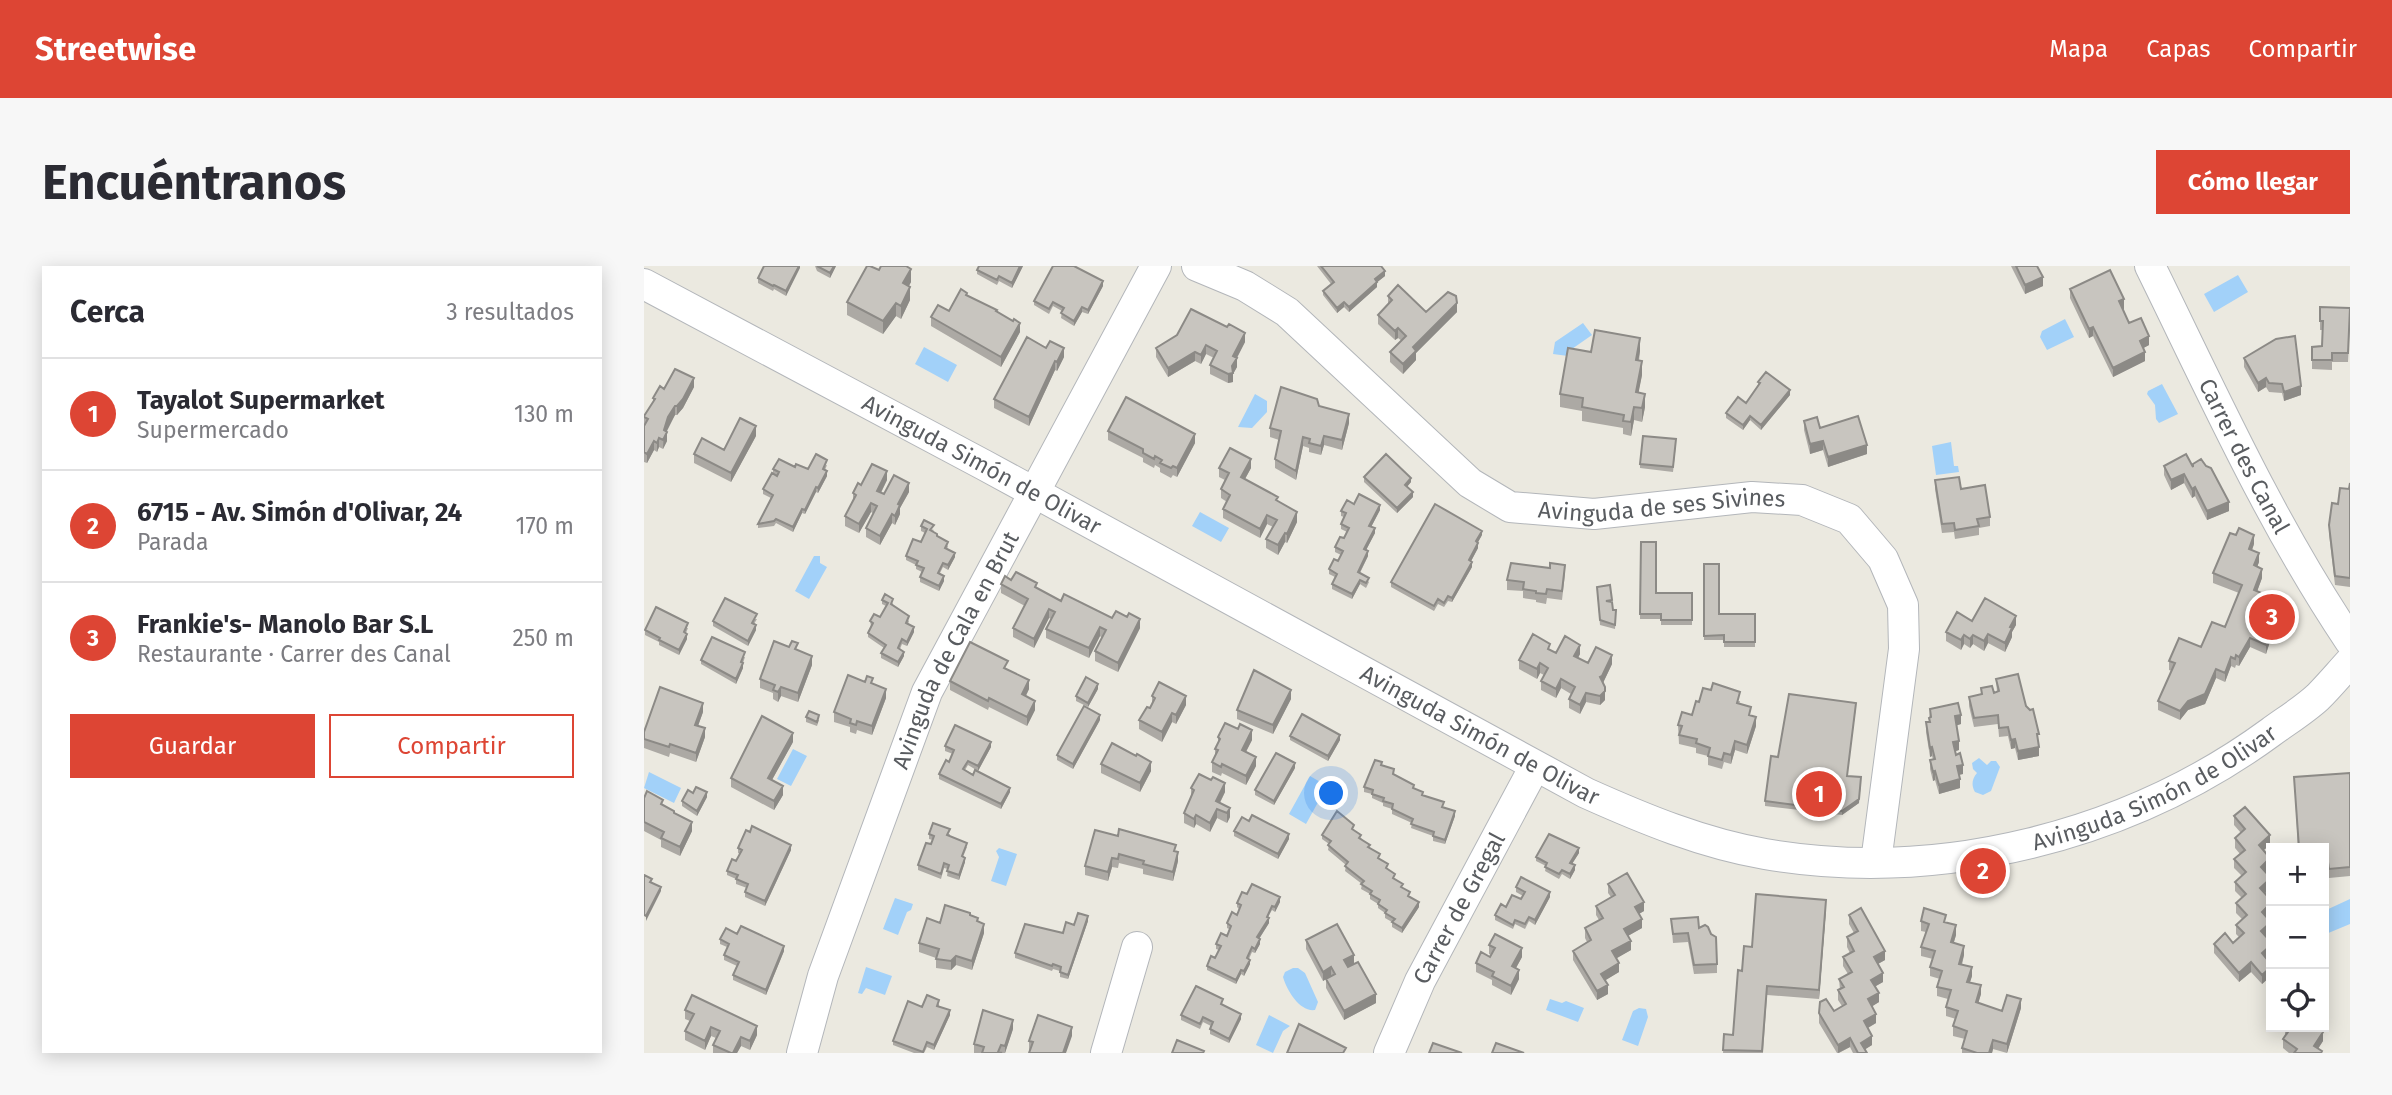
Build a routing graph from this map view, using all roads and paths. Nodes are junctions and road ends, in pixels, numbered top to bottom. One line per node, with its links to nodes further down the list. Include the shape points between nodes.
1 (1156, 266): 5 (street, Avinguda de Cala en Brut)
2 (1197, 266): 9 (street, Avinguda de ses Sivines, via 1245,286 1287,312 1469,483 1510,507 1594,514 1752,497 1802,500 1849,519 1883,559 1903,605 1903,649)
3 (2150, 266): 6 (street, Carrer des Canal, via 2238,447 2325,604)
4 (644, 284): 5 (street, Avinguda Simón de Olivar)
5 (1034, 492): 8 (street, Avinguda Simón de Olivar); 11 (street, Avinguda de Cala en Brut, via 927,692 823,976)
6 (2350, 640)
7 (2350, 662): 9 (street, Avinguda Simón de Olivar, via 2316,699 2250,747 2153,800 2060,836 2007,849 1923,861)
8 (1535, 766): 9 (street, Avinguda Simón de Olivar, via 1653,823 1714,843 1825,862); 13 (street, Carrer de Gregal, via 1420,981)
9 (1876, 862)
10 (1137, 947): 12 (street)
11 (802, 1053)
12 (1105, 1053)
13 (1389, 1053)

